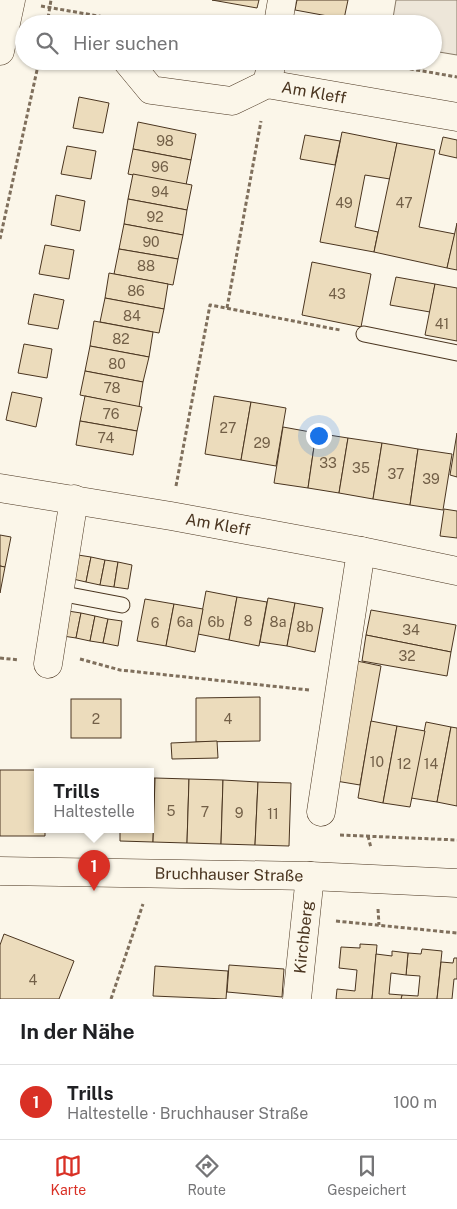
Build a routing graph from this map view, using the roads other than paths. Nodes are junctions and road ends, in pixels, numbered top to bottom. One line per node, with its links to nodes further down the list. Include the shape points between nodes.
1 (282, 0): 3 (street)
2 (10, 1): 4 (street)
3 (280, 15)
4 (7, 42)
5 (134, 70): 6 (street, Am Kleff, via 151,90 232,101)
6 (270, 72): 7 (street, Am Kleff)
7 (457, 117)
8 (364, 334): 9 (lane)
9 (457, 353)
10 (0, 488): 11 (street, Am Kleff)
11 (74, 499): 12 (street, Am Kleff); 14 (street)
12 (361, 551): 13 (street, Am Kleff); 17 (street, via 339,694)
13 (457, 571)
14 (60, 594): 15 (lane); 16 (street)
15 (122, 605)
16 (50, 658)
17 (325, 823)
18 (0, 871): 19 (street, Bruchhauser Straße)
19 (310, 876): 20 (street, Bruchhauser Straße); 21 (street, Kirchberg)
20 (457, 883)
21 (297, 999)

